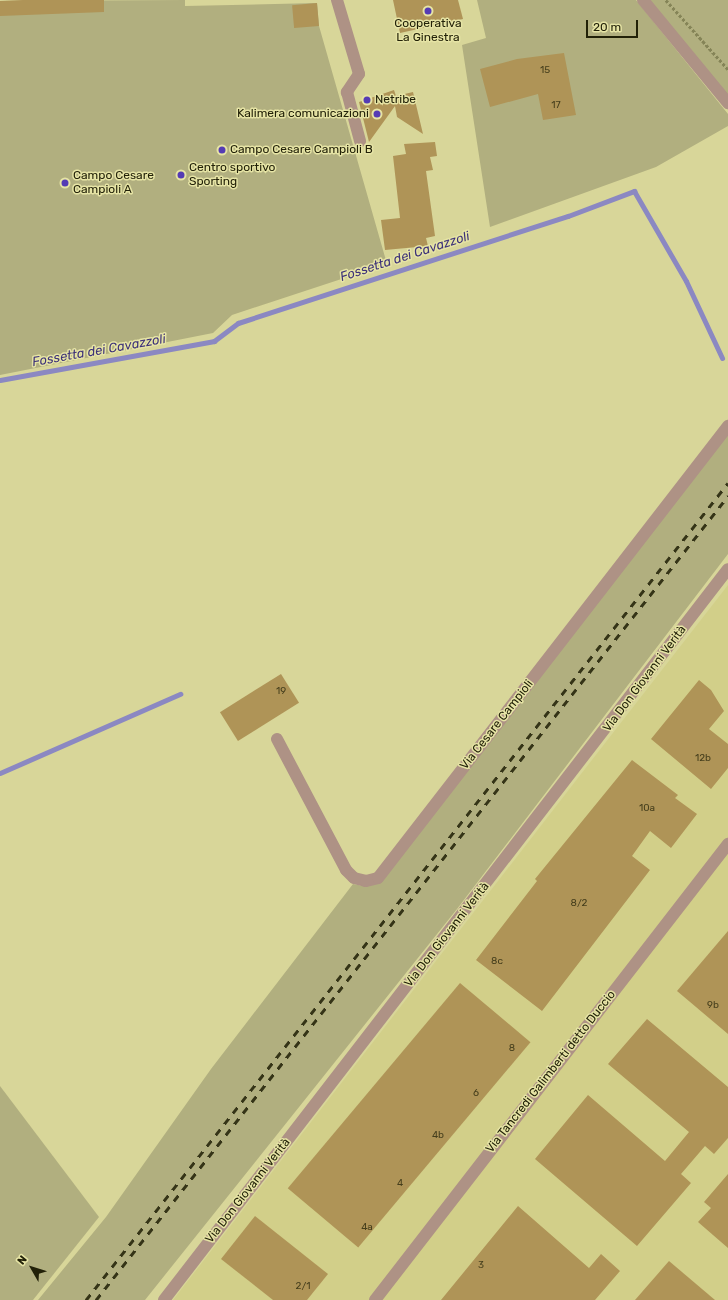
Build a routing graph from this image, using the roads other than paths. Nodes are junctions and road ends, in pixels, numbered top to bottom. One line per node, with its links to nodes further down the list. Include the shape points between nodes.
1 (337, 0): 4 (street, via 359,74 347,92)
2 (643, 0): 3 (street)
3 (728, 103)
4 (360, 141)
5 (728, 426): 7 (street, Via Cesare Campioli, via 378,878 366,881 354,878 346,870)
6 (728, 569): 9 (street, Via Don Giovanni Verità)
7 (277, 739)
8 (728, 844): 10 (street, Via Tancredi Galimberti detto Duccio)
9 (164, 1300)
10 (375, 1300)

